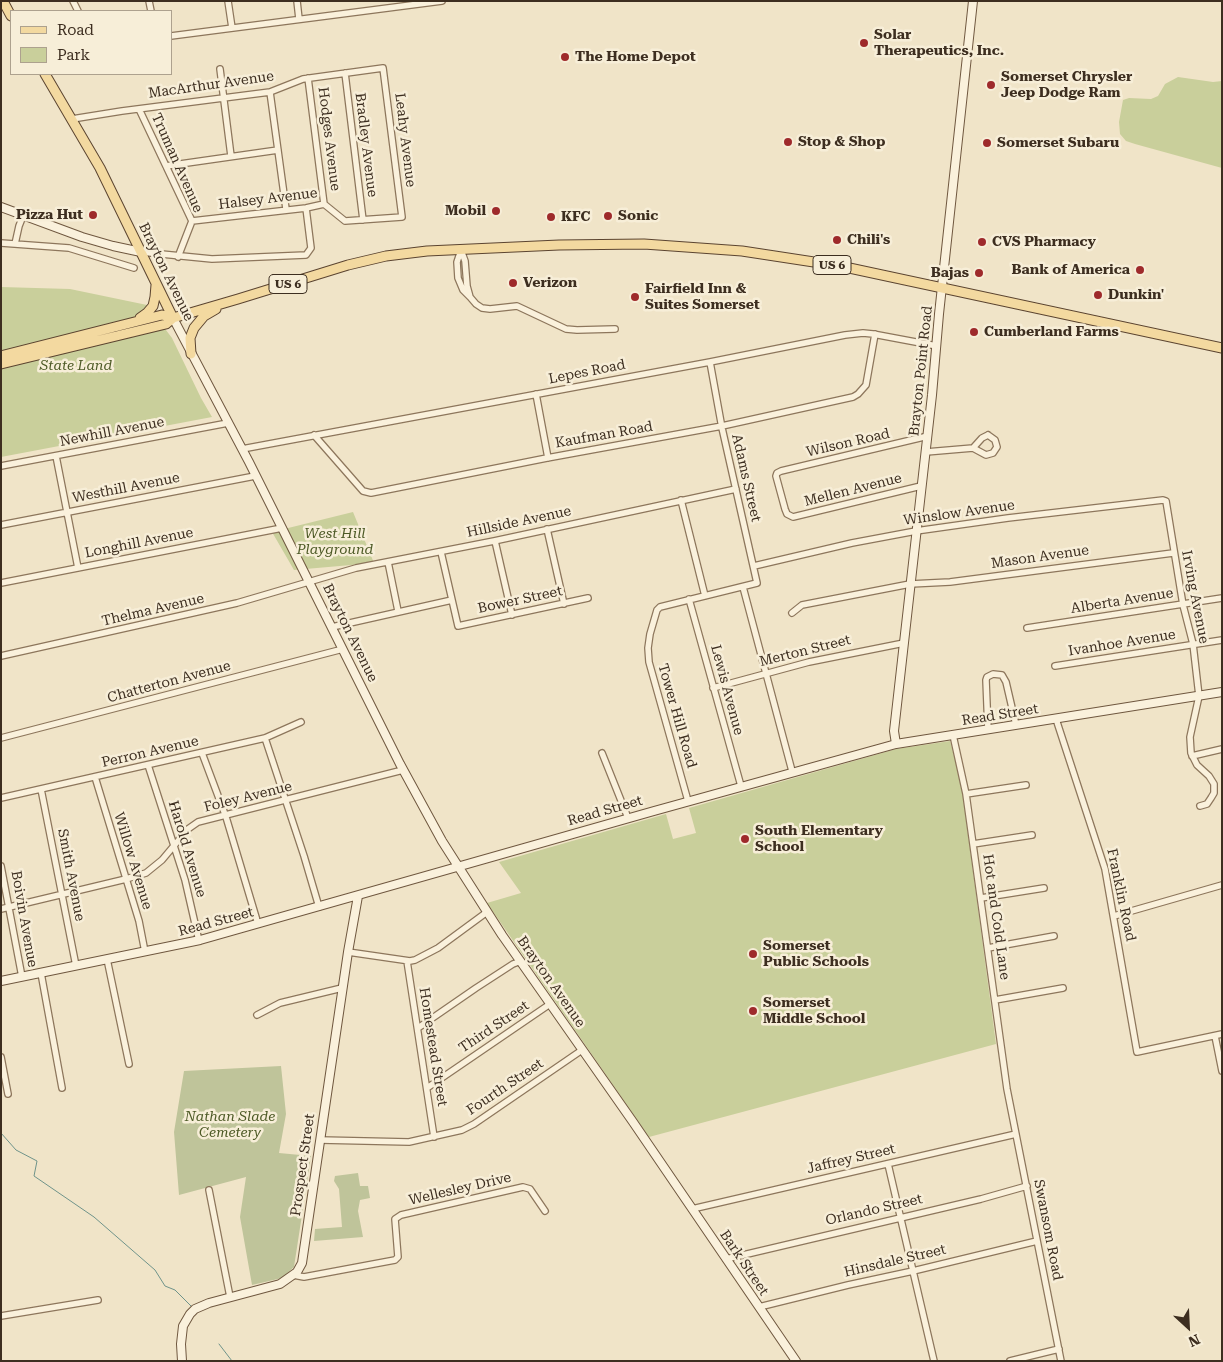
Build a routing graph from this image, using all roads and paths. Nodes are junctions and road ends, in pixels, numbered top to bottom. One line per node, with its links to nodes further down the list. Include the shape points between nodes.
1 (2, 1): 7 (main road)
2 (228, 1): 9 (street)
3 (297, 1): 8 (street)
4 (442, 1): 6 (street)
5 (973, 1): 38 (main road, Brayton Point Road)
6 (428, 2): 8 (street)
7 (10, 14)
8 (299, 19): 9 (street)
9 (232, 28): 10 (street)
10 (172, 36)
11 (383, 68): 13 (street, MacArthur Avenue); 28 (street, Leahy Avenue)
12 (220, 69): 17 (street)
13 (345, 73): 15 (street, MacArthur Avenue); 29 (street, Bradley Avenue)
14 (46, 75): 19 (main road, Brayton Avenue)
15 (308, 78): 16 (street, MacArthur Avenue); 23 (street, Hodges Avenue)
16 (270, 92): 17 (street, MacArthur Avenue); 20 (street)
17 (223, 98): 18 (street, MacArthur Avenue); 21 (street)
18 (139, 109): 19 (street, MacArthur Avenue); 22 (street, Truman Avenue)
19 (72, 119): 34 (main road, Brayton Avenue)
20 (278, 150): 21 (street); 26 (street)
21 (230, 156): 22 (street)
22 (166, 166): 30 (street, Truman Avenue)
23 (324, 204): 25 (street, Halsey Avenue); 29 (street, Halsey Avenue, via 345,221)
24 (1, 207): 27 (main road)
25 (306, 208): 26 (street, Halsey Avenue); 35 (street, via 312,247 304,255 224,259)
26 (286, 209): 30 (street, Halsey Avenue)
27 (24, 216): 32 (street); 34 (main road, via 82,237)
28 (402, 216): 29 (street, Halsey Avenue)
29 (363, 220)
30 (192, 221): 35 (street, Truman Avenue)
31 (1, 243): 32 (street)
32 (15, 244): 36 (street, via 69,248)
33 (460, 250): 38 (main road, US 6, via 596,244 712,248 823,263); 39 (main road, US 6, via 367,259); 42 (street, via 465,261 470,297 482,308 517,306 566,329)
34 (141, 252): 35 (street); 37 (main road, Brayton Avenue)
35 (178, 257)
36 (134, 268)
37 (156, 282): 40 (main road, Brayton Avenue); 41 (main road, via 151,308)
38 (943, 288): 44 (main road, Brayton Point Road); 45 (main road, US 6)
39 (226, 303): 40 (main road, US 6); 46 (main road, via 204,316 196,325 191,335)
40 (173, 318): 41 (main road, US 6, via 162,315); 46 (main road, Brayton Avenue); 49 (main road, US 6, via 164,325)
41 (128, 324): 47 (main road, US 6)
42 (615, 329)
43 (875, 334): 44 (street, Lepes Road); 48 (street, Lepes Road, via 845,335); 52 (street, Kaufman Road, via 866,385 858,394)
44 (937, 346): 54 (main road, Brayton Point Road)
45 (1222, 348)
46 (191, 354): 51 (main road, Brayton Avenue)
47 (1, 356)
48 (710, 362): 50 (street, Lepes Road); 52 (street, Adams Street)
49 (1, 364)
50 (536, 394): 53 (street, Lepes Road); 59 (street)
51 (228, 423): 56 (main road, Brayton Avenue); 58 (street, Newhill Avenue)
52 (722, 426): 59 (street, Kaufman Road); 63 (street, Adams Street)
53 (314, 435): 56 (street, Lepes Road); 59 (street, Kaufman Road, via 367,493)
54 (928, 436): 57 (main road, Brayton Point Road); 67 (street, Wilson Road, via 777,473 785,509)
55 (973, 448): 57 (street)
56 (242, 449): 61 (main road, Brayton Avenue)
57 (926, 452): 62 (main road, Brayton Point Road)
58 (56, 456): 60 (street, Newhill Avenue); 66 (street)
59 (548, 458)
60 (1, 466)
61 (255, 476): 66 (street, Westhill Avenue); 69 (main road, Brayton Avenue)
62 (921, 486): 67 (street, Mellen Avenue); 71 (main road, Brayton Point Road)
63 (736, 489): 64 (street, Hillside Avenue); 76 (street, Adams Street)
64 (681, 500): 70 (street, Hillside Avenue); 82 (street)
65 (1167, 504): 71 (street, Winslow Avenue, via 1163,500); 74 (street, Irving Avenue)
66 (66, 512): 68 (street, Westhill Avenue); 77 (street)
67 (790, 516)
68 (1, 525)
69 (282, 528): 77 (street, Longhill Avenue); 78 (main road, Brayton Avenue)
70 (548, 529): 72 (street, Hillside Avenue); 87 (street)
71 (916, 531): 76 (street, Winslow Avenue); 80 (main road, Brayton Point Road)
72 (495, 541): 73 (street, Hillside Avenue); 91 (street)
73 (441, 552): 75 (street, Hillside Avenue); 86 (street)
74 (1173, 553): 80 (street, Mason Avenue, via 950,582); 88 (street, Irving Avenue)
75 (388, 562): 78 (street, Hillside Avenue); 89 (street)
76 (754, 566): 81 (street, Adams Street, via 757,583)
77 (78, 568): 79 (street, Longhill Avenue)
78 (309, 581): 92 (main road, Brayton Avenue); 98 (street, Thelma Avenue, via 236,603)
79 (1, 583)
80 (910, 584): 90 (street, Mason Avenue, via 802,605); 95 (main road, Brayton Point Road)
81 (742, 587): 82 (street); 100 (street)
82 (705, 596): 85 (street)
83 (588, 598): 87 (street, Bower Street)
84 (1222, 598): 88 (street, Alberta Avenue)
85 (689, 599): 101 (street, Lewis Avenue); 126 (street, Tower Hill Road, via 657,610 648,648 649,662)
86 (452, 600): 89 (street); 91 (street, Bower Street, via 458,626)
87 (564, 604): 91 (street, Bower Street)
88 (1183, 605): 93 (street, Alberta Avenue); 96 (street, Irving Avenue)
89 (398, 611): 92 (street)
90 (792, 612)
91 (512, 615)
92 (332, 626): 97 (main road, Brayton Avenue)
93 (1027, 628)
94 (1222, 640): 96 (street, Ivanhoe Avenue)
95 (904, 643): 100 (street, Merton Street, via 843,654); 111 (main road, Brayton Point Road, via 894,731)
96 (1193, 644): 99 (street, Ivanhoe Avenue); 103 (street, Irving Avenue)
97 (343, 650): 109 (street, Chatterton Avenue); 117 (main road, Brayton Avenue)
98 (1, 656)
99 (1055, 666)
100 (765, 674): 101 (street, Merton Street); 118 (street)
101 (713, 688): 121 (street, Lewis Avenue)
102 (1222, 692): 103 (main road, Read Street)
103 (1199, 696): 104 (main road, Read Street); 115 (street, Irving Avenue, via 1190,737)
104 (1056, 719): 106 (main road, Read Street); 145 (street, Franklin Road, via 1104,863)
105 (301, 722): 110 (street, Perron Avenue)
106 (1016, 725): 107 (main road, Read Street); 107 (street, via 1006,682 1002,675 993,674 986,680)
107 (988, 730): 108 (main road, Read Street)
108 (954, 735): 111 (main road, Read Street); 123 (street, Hot and Cold Lane)
109 (1, 738)
110 (265, 738): 113 (street, Perron Avenue); 125 (street)
111 (896, 744): 118 (main road, Read Street)
112 (1222, 749): 115 (street)
113 (202, 753): 116 (street, Perron Avenue); 128 (street)
114 (602, 753): 129 (street)
115 (1192, 756): 127 (street, via 1214,784 1214,794)
116 (148, 765): 119 (street, Perron Avenue); 132 (street, Harold Avenue)
117 (403, 770): 125 (street, Foley Avenue); 134 (main road, Brayton Avenue)
118 (792, 772): 121 (main road, Read Street)
119 (95, 777): 122 (street, Perron Avenue); 135 (street, Willow Avenue)
120 (1026, 785): 123 (street)
121 (741, 786): 126 (main road, Read Street)
122 (41, 789): 124 (street, Perron Avenue); 138 (street, Smith Avenue)
123 (966, 794): 131 (street, Hot and Cold Lane)
124 (1, 798)
125 (286, 800): 128 (street, Foley Avenue); 142 (street)
126 (688, 801): 129 (main road, Read Street)
127 (1200, 806)
128 (225, 815): 132 (street, Foley Avenue, via 193,825); 146 (street)
129 (628, 818): 134 (main road, Read Street)
130 (1032, 835): 131 (street)
131 (973, 844): 140 (street, Hot and Cold Lane)
132 (174, 845): 135 (street, Foley Avenue, via 152,869); 148 (street, Harold Avenue)
133 (1, 866): 141 (street, Boivin Avenue)
134 (458, 867): 139 (main road, Read Street); 144 (main road, Brayton Avenue)
135 (126, 879): 138 (street, Foley Avenue); 150 (street, Willow Avenue)
136 (1222, 885): 145 (street)
137 (1044, 888): 140 (street)
138 (62, 895): 141 (street, Foley Avenue); 155 (street, Smith Avenue)
139 (358, 896): 142 (main road, Read Street); 151 (main road, Prospect Street)
140 (981, 898): 149 (street, Hot and Cold Lane)
141 (9, 907): 143 (street, Foley Avenue); 157 (street, Boivin Avenue)
142 (319, 907): 146 (main road, Read Street)
143 (1, 908)
144 (487, 912): 153 (street, via 429,953); 154 (main road, Brayton Avenue)
145 (1114, 916): 166 (street, Franklin Road, via 1137,1052)
146 (258, 924): 148 (main road, Read Street)
147 (1054, 936): 149 (street)
148 (199, 940): 150 (main road, Read Street)
149 (988, 948): 161 (street, Hot and Cold Lane)
150 (145, 952): 152 (main road, Read Street)
151 (348, 952): 153 (street); 159 (main road, Prospect Street)
152 (108, 960): 155 (main road, Read Street); 169 (street)
153 (407, 960): 164 (street, Homestead Street)
154 (521, 961): 162 (main road, Brayton Avenue); 164 (street)
155 (76, 966): 156 (main road, Read Street)
156 (41, 973): 157 (main road, Read Street); 171 (street)
157 (22, 977): 158 (main road, Read Street)
158 (1, 981)
159 (342, 988): 163 (street, via 274,1005); 177 (main road, Prospect Street)
160 (1063, 988): 161 (street)
161 (995, 1000): 174 (street, Hot and Cold Lane)
162 (550, 1004): 167 (main road, Brayton Avenue); 172 (street, Third Street)
163 (257, 1015)
164 (418, 1028): 172 (street, Homestead Street)
165 (1222, 1034): 166 (street)
166 (1215, 1036): 170 (street)
167 (582, 1050): 176 (street, Fourth Street, via 468,1128); 179 (main road, Brayton Avenue)
168 (1, 1057): 173 (street)
169 (128, 1064)
170 (1222, 1071)
171 (62, 1088)
172 (427, 1088): 176 (street, Homestead Street)
173 (8, 1094)
174 (1010, 1104): 175 (street, Swansom Road)
175 (1016, 1134): 178 (street, Jaffrey Street); 180 (street, Swansom Road)
176 (434, 1137): 177 (street, Fourth Street, via 409,1142)
177 (320, 1140): 188 (main road, Prospect Street, via 302,1261)
178 (888, 1164): 182 (street, Jaffrey Street); 184 (street)
179 (672, 1180): 182 (main road, Bark Street)
180 (1026, 1186): 184 (street, Orlando Street); 185 (street, Swansom Road)
181 (209, 1190): 189 (street)
182 (692, 1209): 186 (main road, Bark Street)
183 (545, 1211): 188 (street, Wellesley Drive, via 530,1189 523,1187 401,1215 395,1219 398,1257 395,1260 304,1277)
184 (901, 1217): 186 (street, Orlando Street); 187 (street)
185 (1037, 1241): 187 (street, Hinsdale Street); 193 (street, Swansom Road)
186 (726, 1259): 191 (main road, Bark Street)
187 (913, 1271): 191 (street, Hinsdale Street); 196 (street)
188 (293, 1275): 189 (main road, via 280,1284)
189 (230, 1297): 194 (main road, via 201,1305 190,1314 183,1326)
190 (98, 1300): 192 (street)
191 (759, 1308): 195 (main road, Bark Street)
192 (1, 1316)
193 (1059, 1349): 197 (street); 198 (street, Swansom Road)
194 (182, 1361)
195 (796, 1361)
196 (934, 1361)
197 (1010, 1361)
198 (1061, 1361)

